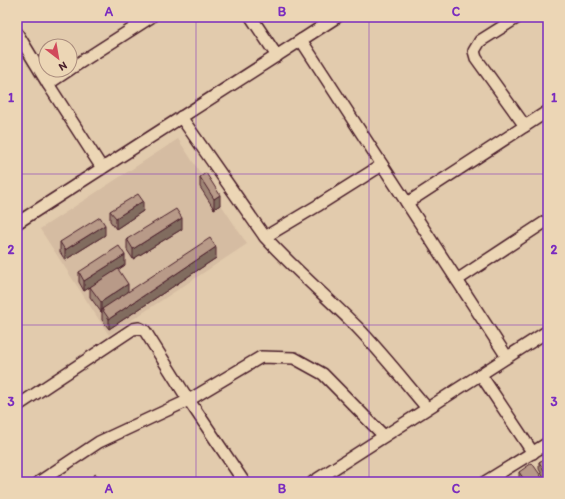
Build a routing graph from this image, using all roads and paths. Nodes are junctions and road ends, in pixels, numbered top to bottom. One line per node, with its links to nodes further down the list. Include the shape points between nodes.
1 (151, 17): 8 (street)
2 (251, 17): 7 (street)
3 (337, 17): 6 (street)
4 (518, 17): 13 (street, via 480,42 474,51 476,58)
5 (17, 33): 10 (street)
6 (301, 40): 7 (street); 14 (street)
7 (277, 56): 12 (street)
8 (78, 65)
9 (57, 78): 10 (street)
10 (48, 84): 15 (street)
11 (548, 111): 13 (street)
12 (181, 117): 15 (street); 19 (street)
13 (525, 126): 16 (street)
14 (382, 165): 16 (street); 19 (street)
15 (102, 168): 18 (street)
16 (407, 203): 20 (street)
17 (548, 220): 20 (street)
18 (17, 223)
19 (265, 237): 26 (street, via 360,331)
20 (457, 280): 22 (street)
21 (548, 331): 22 (street)
22 (507, 357): 23 (street)
23 (480, 374): 26 (street); 29 (street)
24 (188, 400): 25 (street, via 144,331 136,328); 27 (street, via 261,357 294,358 323,374); 30 (street, via 99,442); 31 (street)
25 (17, 406)
26 (427, 408): 27 (street)
27 (384, 436): 32 (street)
28 (548, 443): 29 (street)
29 (533, 452): 33 (street)
30 (39, 482)
31 (244, 482)
32 (313, 482)
33 (485, 482)

